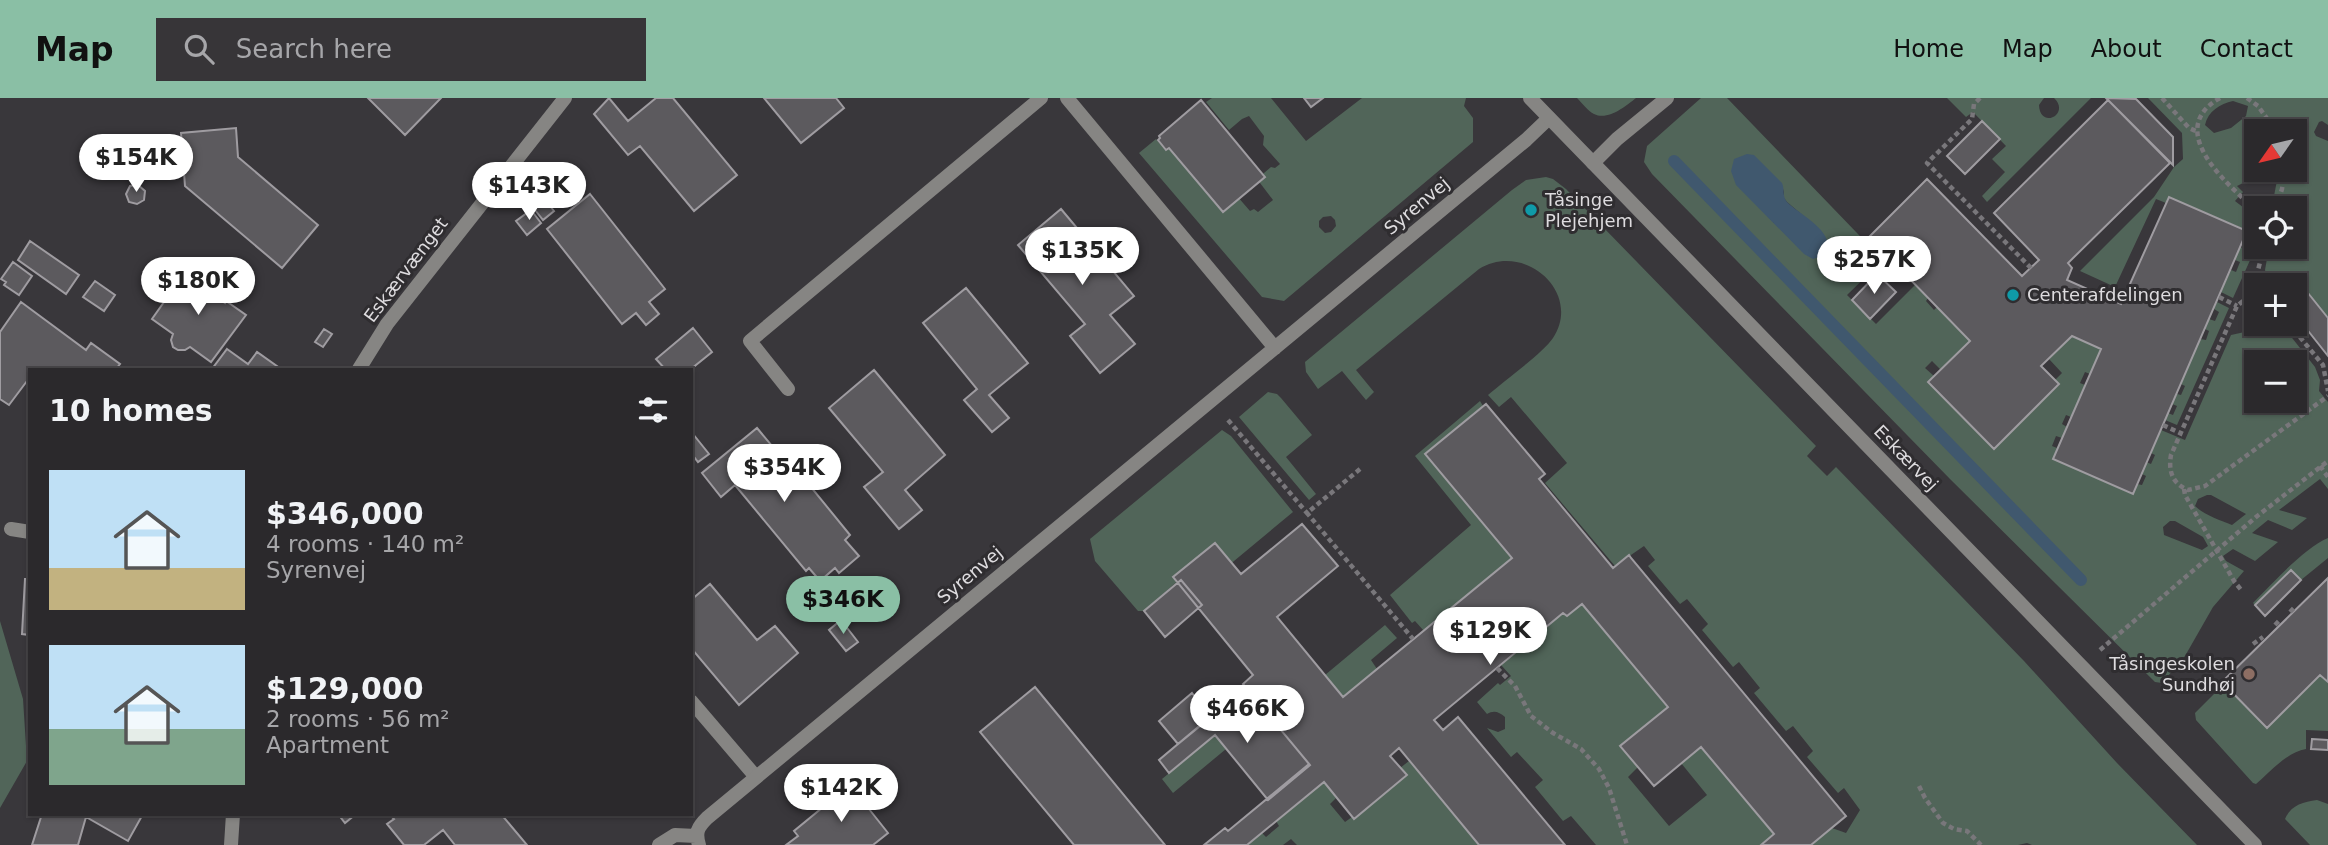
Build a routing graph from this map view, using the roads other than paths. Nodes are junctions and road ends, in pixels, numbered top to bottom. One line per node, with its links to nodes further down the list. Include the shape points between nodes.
1 (565, 98): 9 (street, Eskærvænget, via 387,324)
2 (1041, 98): 10 (street, via 750,341)
3 (1067, 98): 8 (street)
4 (1530, 98): 6 (street, Eskærvej)
5 (1667, 98): 7 (street)
6 (1549, 118): 7 (street, Eskærvej); 8 (street, Syrenvej)
7 (1593, 163): 19 (street, Eskærvej)
8 (1275, 348): 14 (street, Syrenvej)
9 (360, 368)
10 (788, 388)
11 (11, 529): 12 (street)
12 (28, 532)
13 (693, 703): 14 (street)
14 (756, 777): 16 (street, Syrenvej, via 699,826)
15 (233, 816): 17 (street)
16 (697, 840): 18 (street, Syrenvej, via 675,835)
17 (231, 845)
18 (659, 845)
19 (2255, 845)

